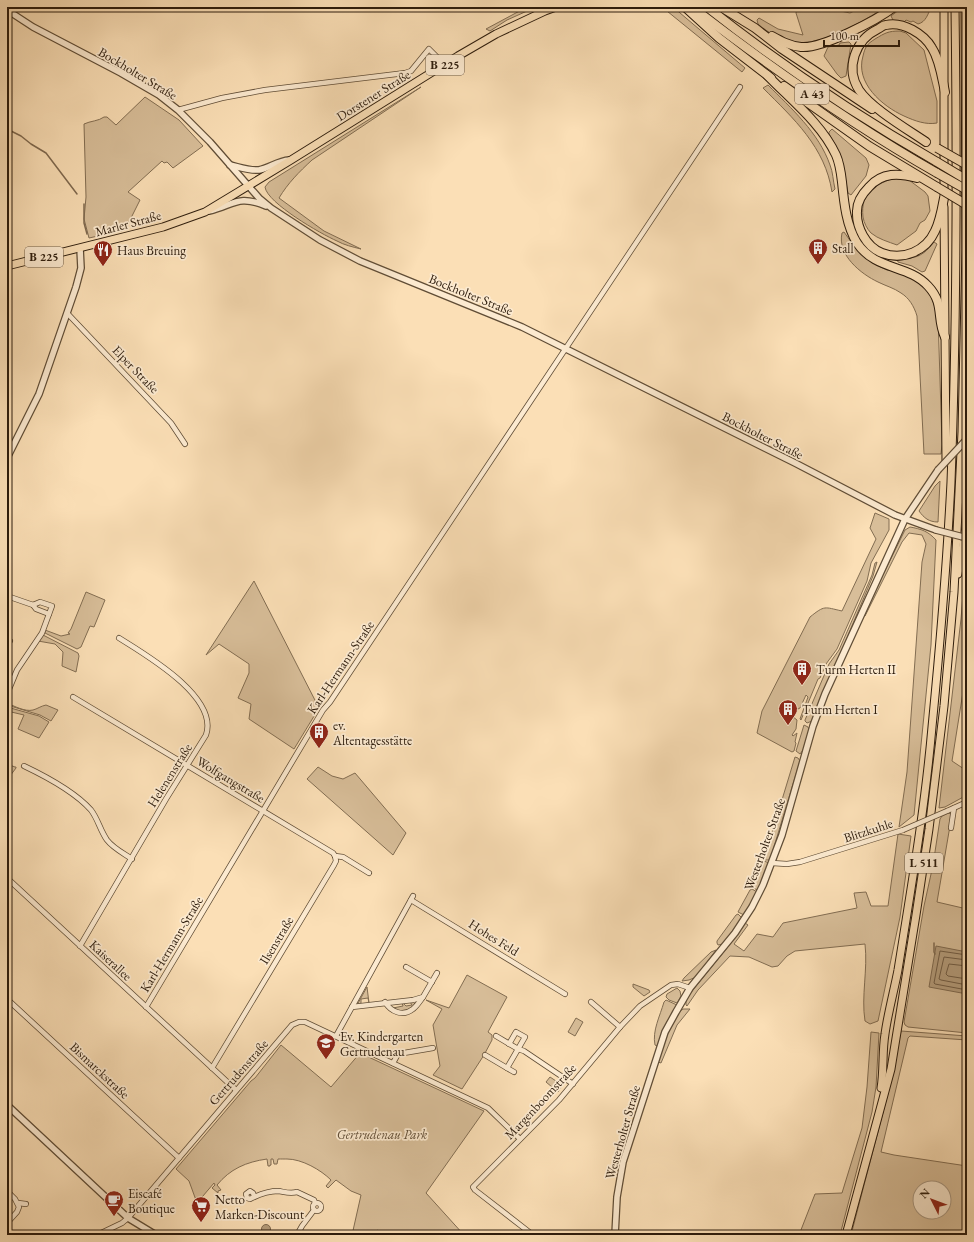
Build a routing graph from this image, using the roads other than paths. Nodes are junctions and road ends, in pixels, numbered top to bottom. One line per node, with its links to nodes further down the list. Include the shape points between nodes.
1 (556, 7): 12 (main road, Dorstener Straße / B 225, via 496,34)
2 (685, 7): 13 (highway, via 719,38)
3 (692, 7): 24 (highway, A 43, bridge, via 737,42 835,110)
4 (707, 7): 22 (highway, A 43, bridge, via 819,88)
5 (721, 7): 11 (highway)
6 (894, 7): 11 (highway, via 870,22 817,46 802,48 787,44)
7 (944, 7): 15 (main road)
8 (955, 7): 37 (main road, L 511, via 956,290)
9 (965, 7): 41 (main road, L 511, via 964,368)
10 (7, 10): 16 (street, Bockholter Straße, via 38,30 159,95)
11 (755, 28): 17 (highway, via 848,94)
12 (445, 65): 16 (street, via 429,49 411,71 405,73 265,90); 18 (main road, Dorstener Straße / B 225)
13 (767, 75): 21 (highway); 32 (highway, via 804,111 836,155 846,216 858,244 876,261 917,276 928,286 938,300)
14 (740, 86): 33 (street, Karl-Hermann-Straße)
15 (945, 92): 17 (highway, via 935,54 918,33 898,25 886,25 871,32 859,44 852,66 859,89 868,101); 25 (main road)
16 (178, 110): 19 (street, Bockholter Straße)
17 (926, 142): 20 (highway, bridge)
18 (292, 160): 19 (street, via 282,160 259,170); 23 (main road, Dorstener Straße / B 225)
19 (230, 165): 23 (street, Bockholter Straße)
20 (967, 165)
21 (924, 180): 25 (highway, via 903,174 892,174 882,176 871,184 859,201 857,211 859,228 870,246 889,255 911,254 918,251 935,231); 26 (highway, bridge)
22 (967, 180)
23 (249, 186): 27 (street, Bockholter Straße); 28 (main road, Marler Straße / B 225)
24 (967, 190)
25 (944, 198): 32 (main road)
26 (967, 204)
27 (271, 208): 28 (street, via 244,200); 33 (street, Bockholter Straße, via 320,240 360,261 522,327)
28 (205, 212): 29 (main road, Marler Straße / B 225, via 163,227)
29 (80, 248): 30 (main road, Marler Straße / B 225); 31 (street, via 81,268)
30 (7, 266)
31 (67, 313): 35 (street, Elper Straße, via 171,423); 36 (street, via 36,401)
32 (945, 337): 37 (main road, via 946,470)
33 (564, 348): 38 (street, Bockholter Straße); 53 (street, Karl-Hermann-Straße, via 323,710)
34 (967, 439): 38 (street, Westerholter Straße, bridge, via 938,470)
35 (185, 444)
36 (7, 458)
37 (950, 483): 86 (main road, L 511, via 932,730 916,858 885,1032 883,1079)
38 (905, 519): 40 (street, Bockholter Straße, bridge); 57 (street, Westerholter Straße, via 813,726)
39 (967, 521): 41 (main road)
40 (967, 538)
41 (954, 592): 86 (main road, L 511, via 944,706 921,884 891,1068)
42 (7, 596): 43 (street)
43 (33, 605): 44 (street, via 36,609); 44 (street, via 40,602 52,606)
44 (49, 614): 46 (street, via 42,632)
45 (119, 638): 50 (street, Helenenstraße, via 174,677 202,706 207,716 208,730)
46 (9, 683): 47 (street)
47 (7, 694)
48 (73, 697): 50 (street, Wolfgangstraße)
49 (24, 766): 56 (street, via 52,781 85,804 113,847)
50 (188, 766): 53 (street, Wolfgangstraße); 56 (street, Helenenstraße)
51 (967, 802): 52 (street, Blitzkuhle)
52 (954, 808): 54 (street); 57 (street, Blitzkuhle, bridge, via 903,830 800,862)
53 (263, 811): 55 (street, Wolfgangstraße); 70 (street, Karl-Hermann-Straße)
54 (951, 828)
55 (335, 856): 58 (street, via 343,857); 80 (street, Ilsenstraße, via 334,865)
56 (132, 859): 60 (street, Helenenstraße)
57 (772, 863): 64 (street, Westerholter Straße, via 744,920)
58 (370, 873)
59 (7, 878): 60 (street, Kaiserallee)
60 (80, 946): 70 (street, Kaiserallee)
61 (406, 968): 63 (street)
62 (437, 973): 63 (street)
63 (432, 982): 66 (street)
64 (690, 988): 72 (street, Margenboomstraße, via 678,984 671,985 640,1006); 99 (street, Westerholter Straße, via 665,1032 628,1143 618,1184)
65 (565, 994): 71 (street, Hohes Feld, via 412,898)
66 (423, 997): 68 (street); 68 (street, via 413,1010 402,1013 391,1010)
67 (7, 998): 88 (street, Bismarckstraße)
68 (386, 1002): 71 (street)
69 (592, 1002): 72 (street)
70 (146, 1007): 80 (street, Kaiserallee)
71 (352, 1007): 73 (street, Hohes Feld)
72 (620, 1027): 83 (street, Margenboomstraße)
73 (336, 1036): 79 (street, Gertrudenstraße); 84 (street, Gertrudenstraße, via 305,1022 295,1023)
74 (496, 1036): 75 (street)
75 (509, 1044): 77 (street); 77 (street, via 516,1032 521,1034 525,1037)
76 (433, 1048): 79 (street, via 398,1054)
77 (518, 1049): 81 (street); 83 (street, via 530,1054)
78 (485, 1055): 81 (street)
79 (393, 1064): 87 (street, Gertrudenstraße, via 488,1108)
80 (212, 1068): 84 (street, Kaiserallee)
81 (507, 1068): 82 (street)
82 (514, 1072)
83 (573, 1084): 87 (street, Margenboomstraße)
84 (236, 1090): 88 (street, Gertrudenstraße)
85 (7, 1105): 93 (street)
86 (878, 1114): 100 (main road, L 511)
87 (520, 1139): 98 (street, Margenboomstraße, via 473,1187)
88 (179, 1158): 93 (street, Gertrudenstraße)
89 (7, 1190): 91 (street)
90 (254, 1196): 97 (street, via 274,1192 297,1192 314,1200 314,1210)
91 (18, 1203): 92 (street); 94 (street, via 17,1212)
92 (26, 1204)
93 (128, 1218): 95 (street, Gertrudenstraße); 96 (street)
94 (7, 1223)
95 (97, 1235)
96 (156, 1235)
97 (297, 1235)
98 (533, 1235)
99 (615, 1235)
100 (846, 1235)

